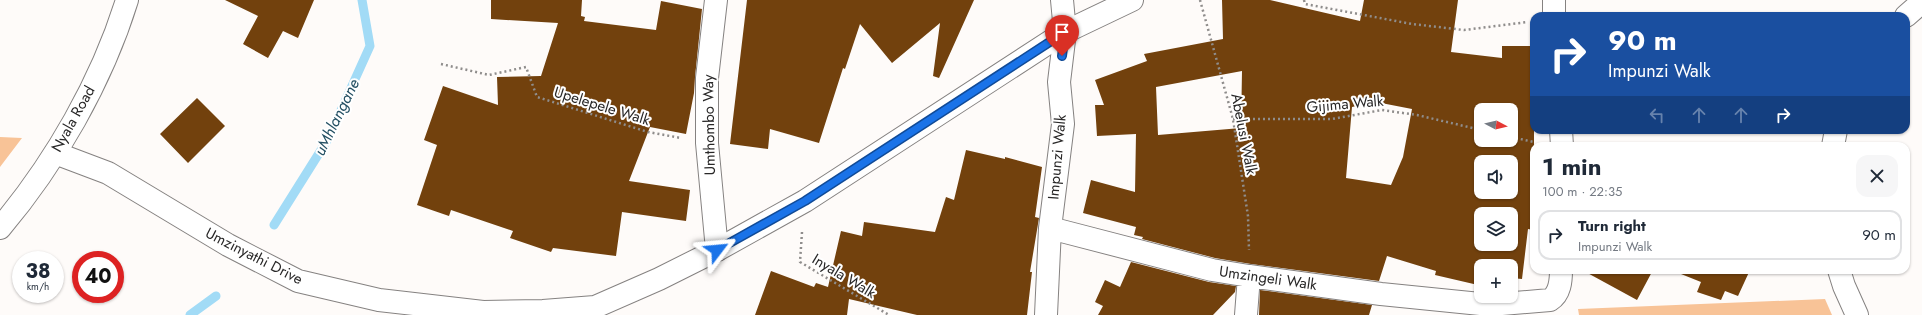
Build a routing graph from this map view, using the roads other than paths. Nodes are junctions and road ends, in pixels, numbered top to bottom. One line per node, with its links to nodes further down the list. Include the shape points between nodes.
1 (127, 0): 10 (street, Nyala Road, via 92,88)
2 (716, 0): 13 (street, Umthombo Way, via 707,78 707,143)
3 (1062, 0): 9 (street, Impunzi Walk)
4 (1132, 0): 9 (street, Umzinyathi Drive)
5 (1554, 0): 7 (street)
6 (1922, 2): 8 (street)
7 (1554, 12)
8 (1910, 12)
9 (1065, 32): 12 (street, Impunzi Walk, via 1059,82 1063,124); 13 (street, Umzinyathi Drive, via 805,201)
10 (55, 153): 11 (street, Nyala Road); 17 (street, Umzinyathi Drive, via 108,173 184,220 298,281 379,300 483,312)
11 (0, 228)
12 (1050, 228): 16 (street, Umzingeli Walk, via 1212,270); 18 (street, Impunzi Walk)
13 (717, 250): 17 (street, Umzinyathi Drive)
14 (1560, 274): 16 (street, Umzingeli Walk, via 1558,289 1550,300 1490,305 1381,294)
15 (1840, 274): 20 (street)
16 (1250, 276): 19 (street)
17 (597, 311)
18 (1046, 315)
19 (1246, 315)
20 (1857, 315)

